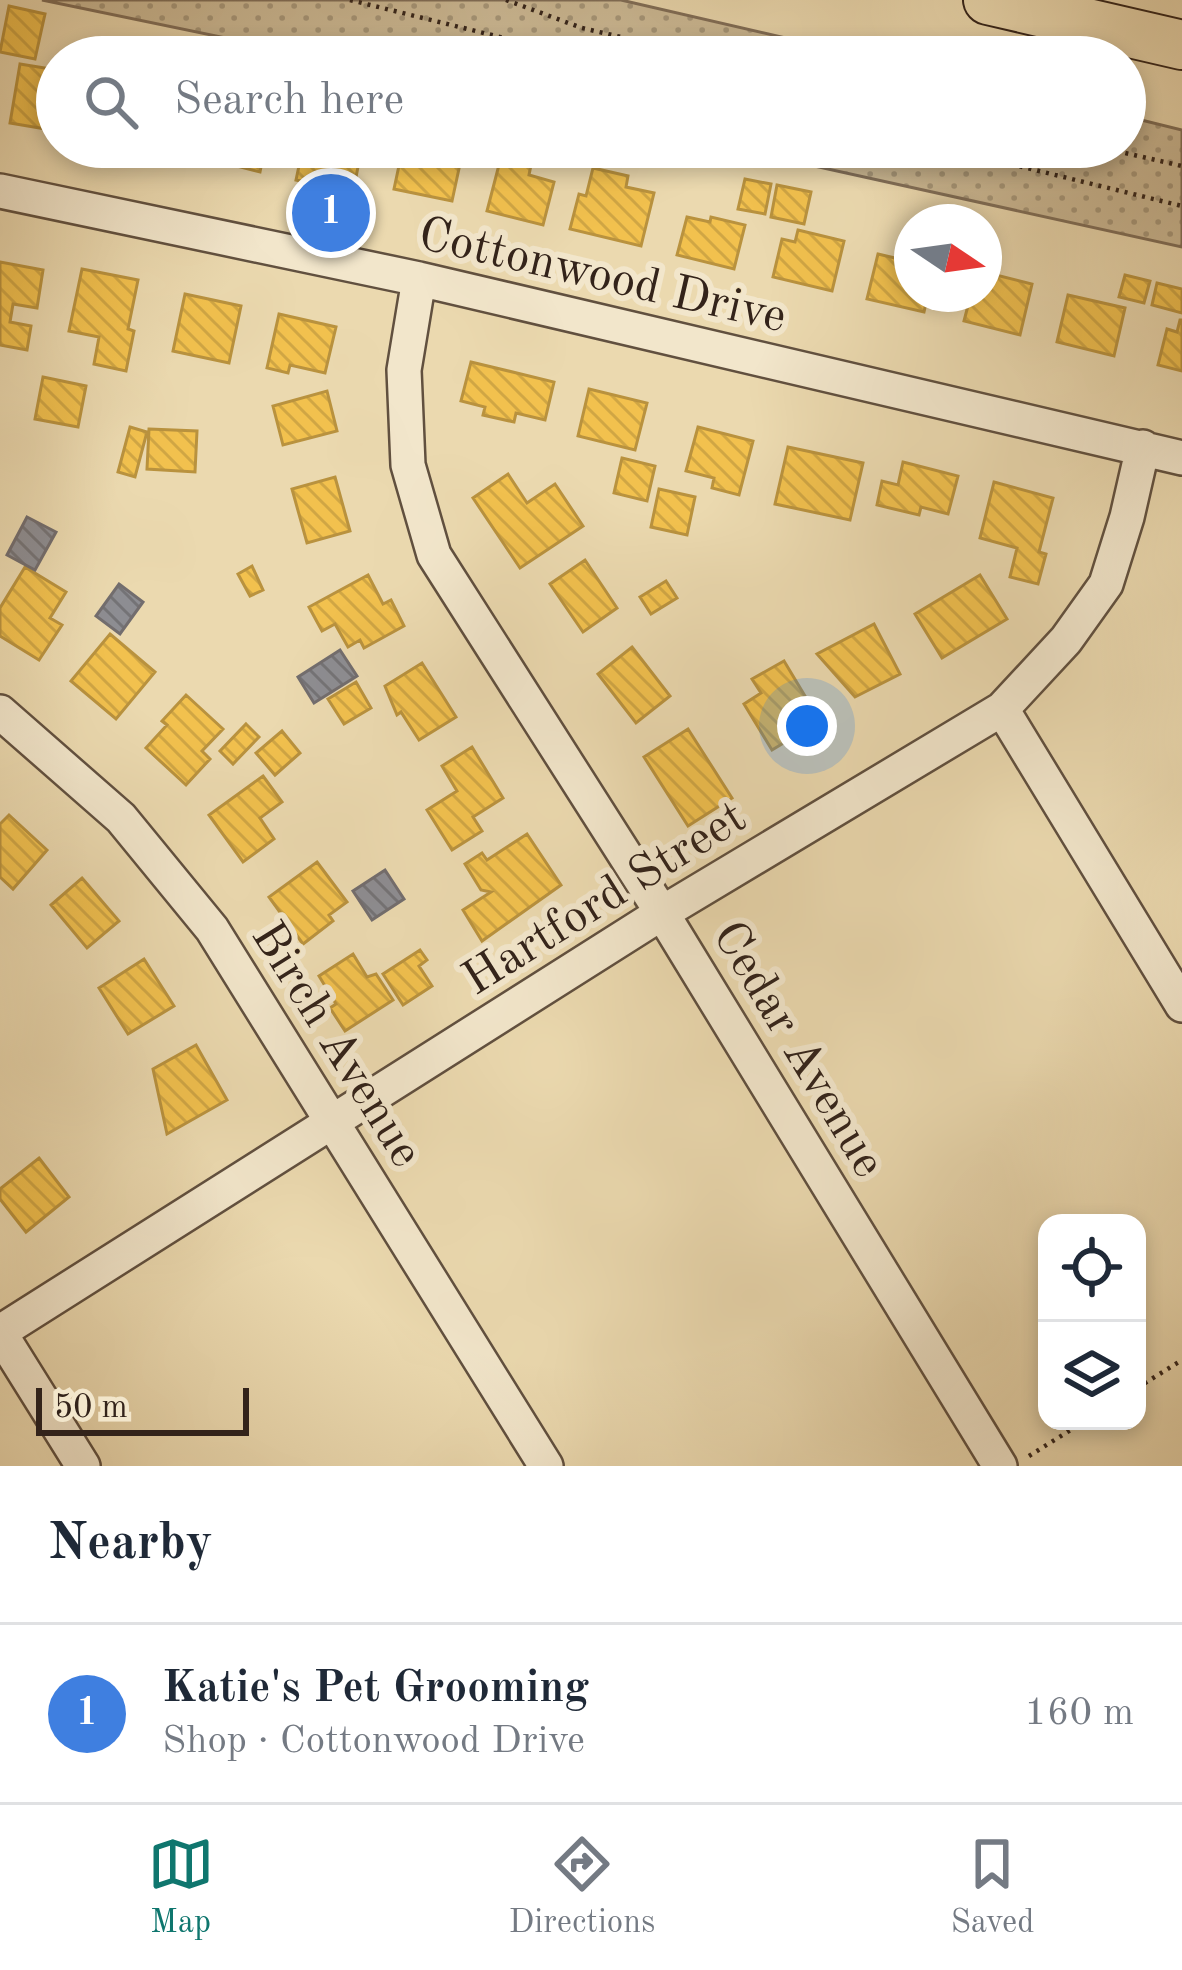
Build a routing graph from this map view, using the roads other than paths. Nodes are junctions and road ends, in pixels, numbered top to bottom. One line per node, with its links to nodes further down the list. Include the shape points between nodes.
1 (988, 0): 2 (highway)
2 (1143, 36)
3 (1146, 37): 4 (highway)
4 (1182, 45)
5 (0, 190): 6 (street, Cottonwood Drive)
6 (419, 279): 7 (street, Cottonwood Drive); 11 (street, Cedar Avenue, via 404,370 408,465 434,555)
7 (1142, 447): 8 (street, Cottonwood Drive); 9 (street, Hartford Street, via 1106,584)
8 (1182, 458)
9 (1002, 709): 11 (street, Hartford Street); 12 (street)
10 (0, 712): 13 (street, Birch Avenue, via 121,818 196,911)
11 (662, 913): 13 (street, Hartford Street); 15 (street, Cedar Avenue)
12 (1182, 1005)
13 (333, 1123): 14 (street, Hartford Street); 17 (street, Birch Avenue)
14 (0, 1333): 16 (street)
15 (1013, 1462)
16 (83, 1466)
17 (546, 1466)

